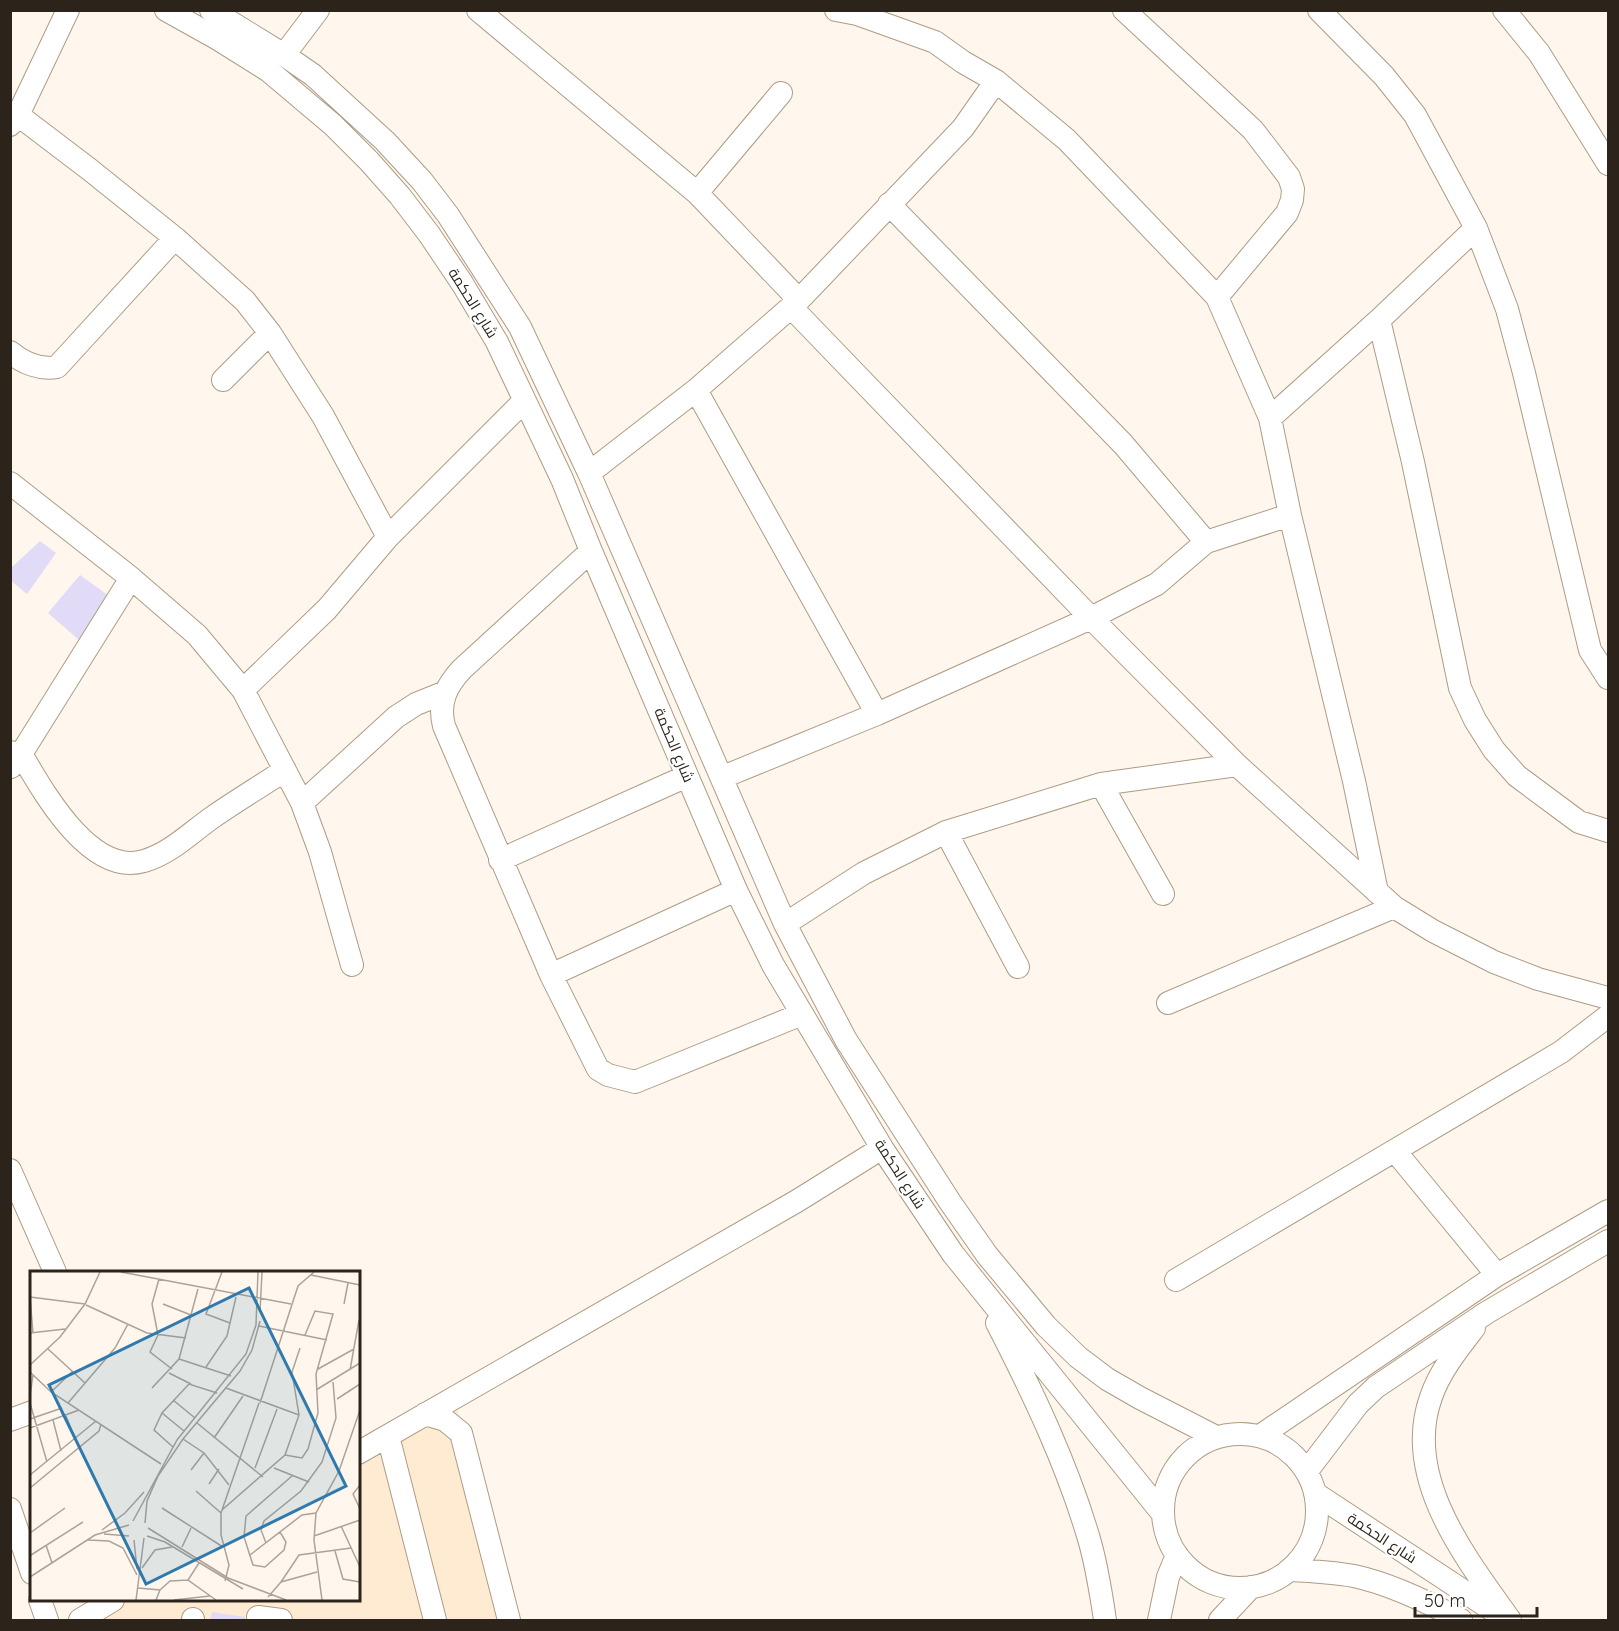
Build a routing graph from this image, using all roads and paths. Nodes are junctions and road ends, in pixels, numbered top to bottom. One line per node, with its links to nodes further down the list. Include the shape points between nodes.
1 (68, 10): 13 (street)
2 (166, 10): 26 (street, شارع الحكمة, via 268,71 369,161 417,219 462,283 497,342)
3 (211, 10): 10 (street, شارع الحكمة)
4 (318, 10): 10 (street)
5 (478, 10): 15 (street)
6 (836, 10): 11 (street, via 935,42)
7 (1124, 10): 19 (street, via 1253,130 1289,177 1293,189 1287,213)
8 (1319, 10): 17 (street, via 1384,76 1415,115)
9 (1504, 10): 14 (street, via 1539,53)
10 (284, 55): 28 (street, شارع الحكمة, via 351,108 422,181 448,215 520,327)
11 (996, 81): 16 (street, via 963,128); 19 (street, via 1067,140)
12 (781, 93): 15 (street)
13 (14, 120): 18 (street)
14 (1608, 164)
15 (697, 194): 20 (street)
16 (889, 204): 20 (street); 32 (street, via 1123,444)
17 (1476, 228): 21 (street); 36 (street, via 1507,309 1590,650)
18 (175, 238): 22 (street, via 245,301); 23 (street, via 57,367 35,366)
19 (1217, 297): 27 (street)
20 (795, 303): 25 (street); 35 (street)
21 (1379, 320): 27 (street); 47 (street, via 1460,688 1494,750 1517,776 1579,822)
22 (270, 333): 24 (street); 31 (street, via 323,416)
23 (10, 352)
24 (223, 380)
25 (696, 390): 28 (street); 39 (street)
26 (524, 401): 31 (street); 33 (street, شارع الحكمة)
27 (1270, 418): 30 (street)
28 (589, 473): 44 (street, شارع الحكمة)
29 (10, 483): 34 (street)
30 (1290, 515): 32 (street); 52 (street)
31 (388, 537): 37 (street, via 327,609)
32 (1206, 542): 35 (street, via 1156,584)
33 (591, 551): 38 (street, via 462,669); 43 (street, شارع الحكمة)
34 (131, 578): 37 (street, via 197,635); 40 (street)
35 (1091, 618): 39 (street); 41 (street)
36 (1608, 678)
37 (243, 690): 42 (street)
38 (446, 692): 46 (street, via 396,717); 49 (street, via 441,708 444,726)
39 (877, 714): 44 (street)
40 (14, 758): 42 (street, via 86,844 125,862 158,856)
41 (1237, 765): 45 (street); 52 (street)
42 (285, 770): 46 (street)
43 (687, 776): 49 (street); 50 (street, شارع الحكمة)
44 (723, 777): 53 (street, شارع الحكمة)
45 (1101, 784): 48 (street); 51 (street)
46 (302, 803): 54 (street)
47 (1608, 831)
48 (946, 832): 53 (street, via 864,873); 55 (street)
49 (500, 860): 56 (street)
50 (736, 890): 56 (street); 59 (street, شارع الحكمة)
51 (1163, 894)
52 (1385, 899): 57 (street, via 1433,931 1494,962); 58 (street)
53 (785, 924): 76 (street, شارع الحكمة, via 846,1040 908,1138 981,1246 1046,1326 1078,1358 1107,1379)
54 (352, 965)
55 (1018, 968)
56 (551, 975): 59 (street, via 598,1069 634,1082)
57 (1608, 998)
58 (1168, 1003)
59 (802, 1014): 61 (street, شارع الحكمة)
60 (1608, 1016): 62 (street, via 1561,1052)
61 (882, 1148): 69 (street, شارع الحكمة); 72 (street, via 797,1201)
62 (1395, 1151): 67 (street); 68 (street)
63 (10, 1170): 66 (street)
64 (1608, 1211): 67 (street)
65 (1608, 1241): 70 (street)
66 (55, 1271)
67 (1497, 1275): 75 (street)
68 (1176, 1280)
69 (978, 1287): 81 (street, شارع الحكمة); 94 (street, via 1060,1457 1089,1539)
70 (1486, 1313): 78 (street, via 1376,1387 1358,1404); 98 (street, via 1440,1377 1426,1416 1424,1440 1429,1473 1443,1514)
71 (30, 1413): 73 (street)
72 (425, 1413): 74 (street); 93 (street, via 445,1420 461,1433)
73 (10, 1420)
74 (388, 1436): 77 (street); 92 (street)
75 (1260, 1436): 76 (street); 78 (street, via 1285,1448)
76 (1216, 1437): 81 (street, via 1181,1461 1167,1486)
77 (360, 1453)
78 (1307, 1471): 79 (street)
79 (1316, 1494): 84 (street, via 1313,1536); 98 (street, شارع الحكمة)
80 (10, 1509): 83 (street)
81 (1163, 1514): 82 (street)
82 (1177, 1555): 85 (street, via 1209,1582); 95 (street)
83 (30, 1567)
84 (1289, 1570): 85 (street); 97 (street, via 1355,1576 1390,1587)
85 (1251, 1587): 96 (street)
86 (41, 1601): 89 (street)
87 (110, 1601): 90 (street)
88 (258, 1612): 91 (street)
89 (47, 1620)
90 (80, 1620)
91 (281, 1620)
92 (435, 1620)
93 (509, 1620)
94 (1105, 1620)
95 (1159, 1620)
96 (1220, 1620)
97 (1461, 1620)
98 (1509, 1620)

